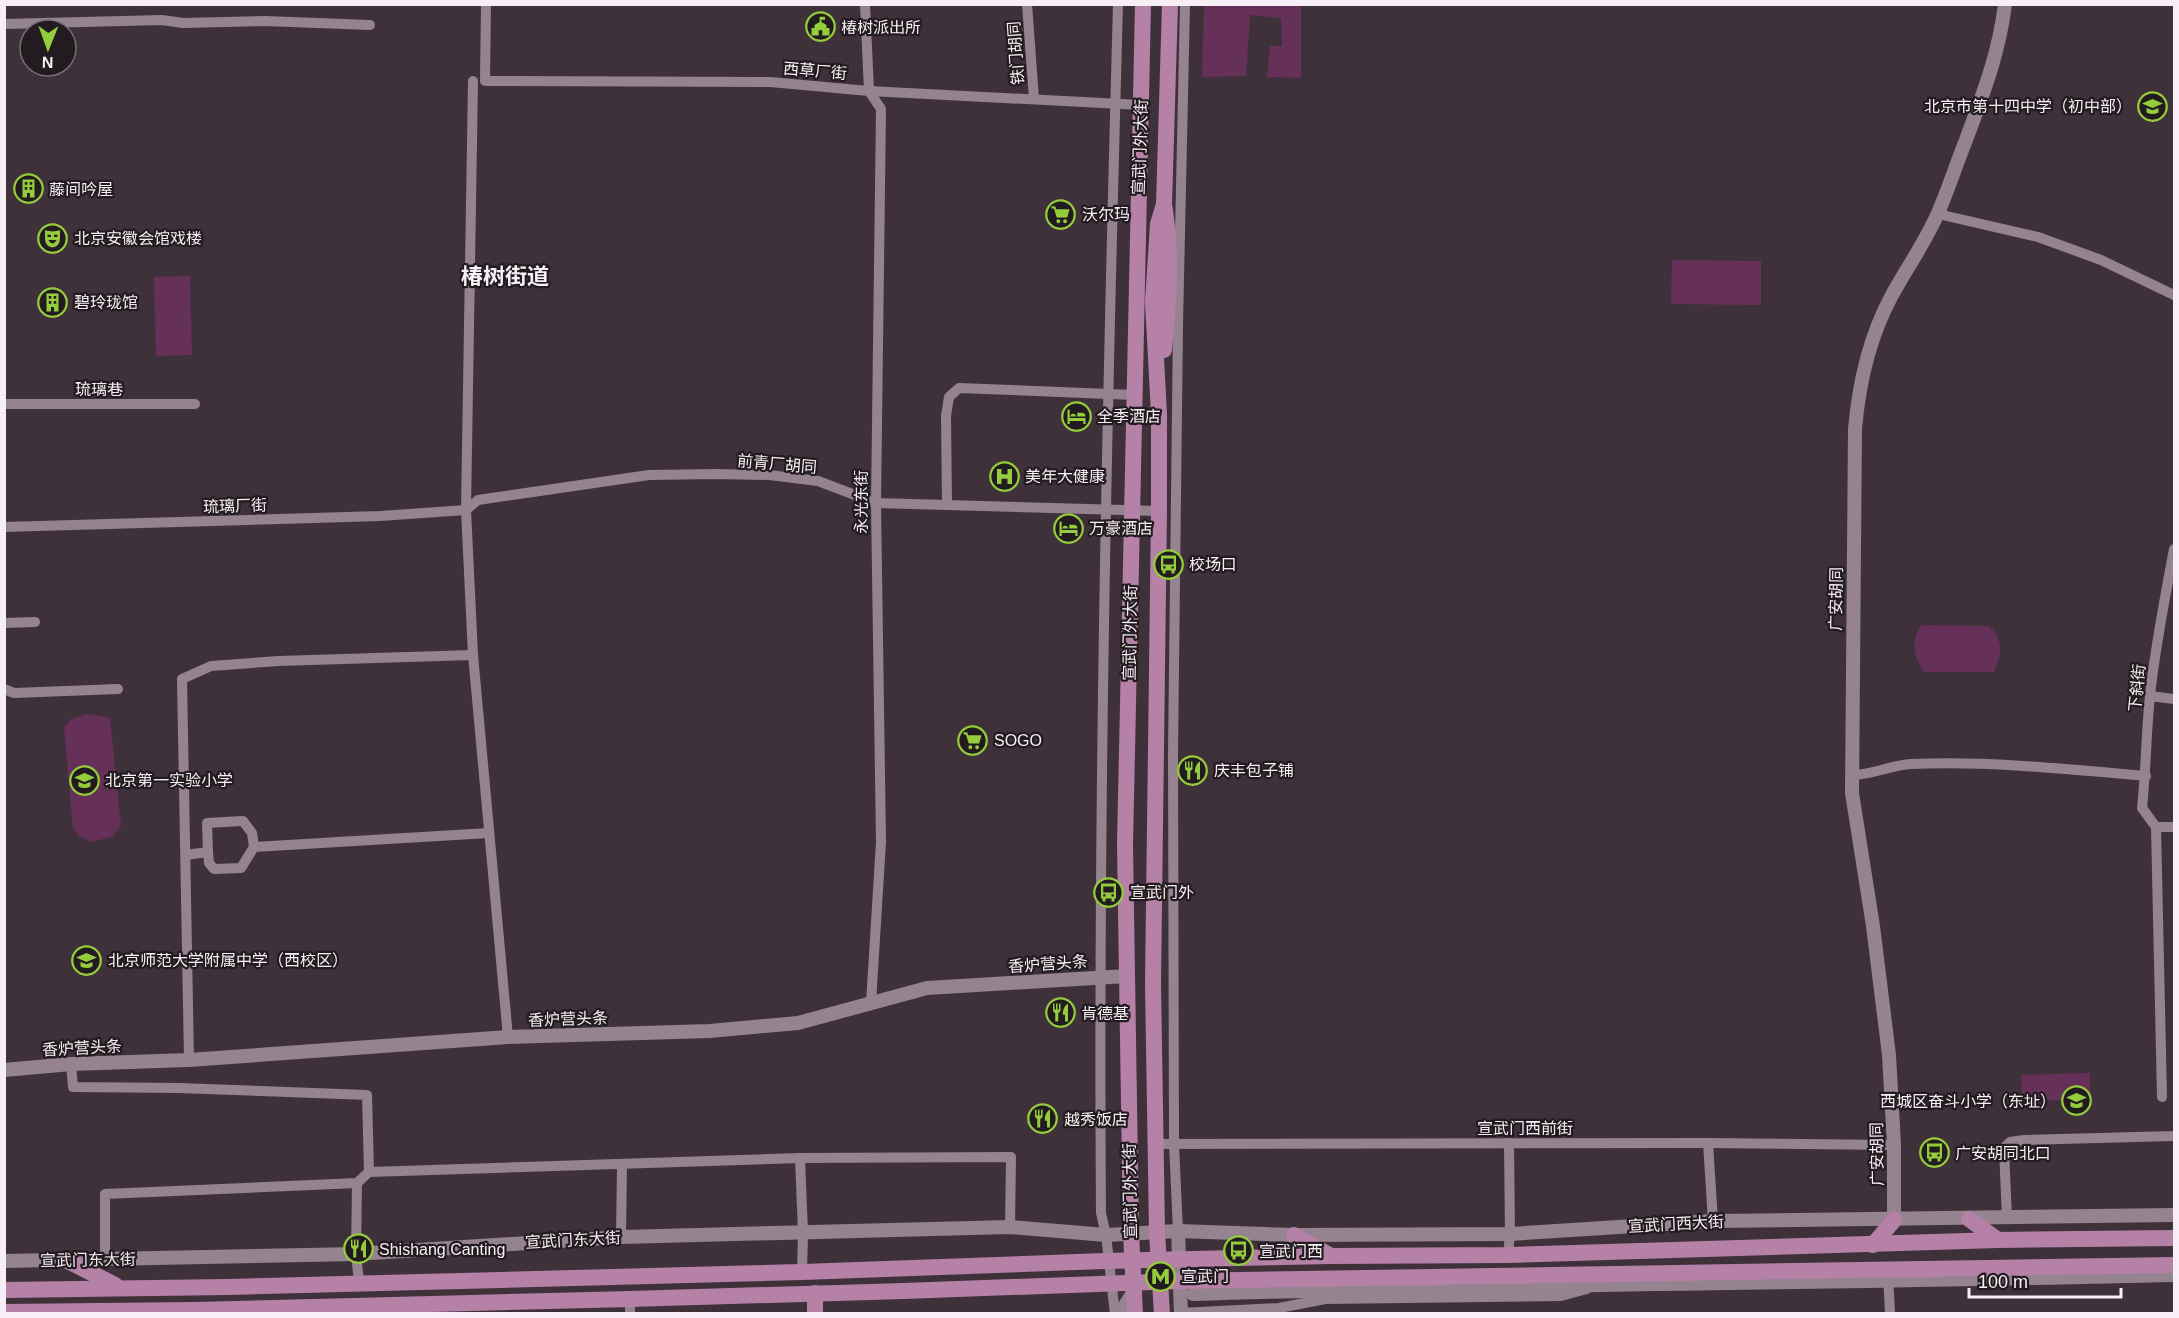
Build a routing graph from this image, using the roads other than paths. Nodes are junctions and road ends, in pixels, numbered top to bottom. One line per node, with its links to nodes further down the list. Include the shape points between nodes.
1 (486, 4): 11 (street)
2 (865, 4): 12 (street, 永光东街)
3 (1027, 4): 13 (street, 铁门胡同)
4 (1118, 4): 14 (street)
5 (1143, 4): 15 (main road, 宣武门外大街)
6 (1170, 4): 27 (main road, 宣武门外大街, via 1164,204 1158,224 1153,302)
7 (1185, 4): 57 (street, via 1173,742)
8 (2005, 4): 16 (street, 广安胡同, via 1993,69)
9 (4, 24): 10 (street, via 162,20 183,24 265,21)
10 (370, 25)
11 (479, 81): 12 (street, 西草厂街, via 770,82); 25 (street)
12 (869, 91): 13 (street, 西草厂街); 22 (street, 永光东街, via 881,109)
13 (1034, 99): 14 (street, 西草厂街)
14 (1115, 104): 15 (street, 西草厂街); 18 (street)
15 (1141, 105): 19 (main road, 宣武门外大街)
16 (1938, 214): 17 (street, via 2038,237 2101,260); 37 (street, 广安胡同, via 1878,324 1858,395 1854,456)
17 (2175, 295)
18 (1109, 394): 19 (street); 23 (street, via 959,388 949,397 946,416); 24 (street)
19 (1134, 394): 26 (main road, 宣武门外大街)
20 (4, 404): 21 (street, 琉璃巷)
21 (195, 404)
22 (876, 503): 23 (street, 前青厂胡同); 25 (street, 前青厂胡同, via 818,481 769,475 649,475 478,500); 47 (street, 永光东街, via 881,842)
23 (947, 505): 24 (street, 前青厂胡同)
24 (1106, 509): 26 (street, 前青厂胡同); 46 (street)
25 (466, 510): 28 (street, 琉璃厂街, via 368,517); 32 (street)
26 (1132, 510): 27 (street, 前青厂胡同); 45 (main road, 宣武门外大街, via 1125,844)
27 (1159, 511): 56 (main road, 宣武门外大街, via 1153,983)
28 (4, 527)
29 (2175, 549): 35 (street, 下斜街)
30 (35, 622): 31 (street)
31 (4, 623)
32 (473, 655): 41 (street); 44 (street, via 211,666 182,679)
33 (4, 689): 34 (street, via 14,693)
34 (118, 689)
35 (2150, 696): 36 (street); 38 (street, 下斜街)
36 (2175, 699)
37 (1852, 775): 38 (street, via 1908,764 2008,765); 58 (street, 广安胡同, via 1889,1055)
38 (2146, 776): 39 (street, 下斜街, via 2142,808)
39 (2156, 827): 40 (street); 52 (street)
40 (2175, 827)
41 (489, 833): 42 (street); 48 (street)
42 (254, 847): 43 (street, via 241,868 214,869); 43 (street, via 252,833 243,821 218,821 207,823)
43 (208, 852): 44 (street)
44 (186, 855): 49 (street)
45 (1127, 976): 46 (street, 香炉营头条); 72 (main road, 宣武门外大街)
46 (1099, 977): 47 (street, 香炉营头条, via 927,988); 74 (street, via 1101,1213)
47 (871, 1004): 48 (street, 香炉营头条, via 798,1023 710,1031)
48 (508, 1037): 49 (street, 香炉营头条)
49 (189, 1060): 50 (street, 香炉营头条)
50 (71, 1064): 51 (street, 香炉营头条); 61 (street, via 73,1087 367,1095)
51 (4, 1070)
52 (2162, 1097)
53 (2175, 1136): 65 (street, via 2010,1142 2004,1148)
54 (1509, 1143): 55 (street, 宣武门西前街); 57 (street, 宣武门西前街); 73 (street)
55 (1708, 1143): 58 (street, 宣武门西前街); 67 (street)
56 (1156, 1144): 57 (street, 宣武门西前街); 70 (main road, 宣武门外大街)
57 (1174, 1144): 69 (street)
58 (1894, 1145): 66 (street, 广安胡同)
59 (800, 1158): 60 (street); 68 (street, via 1011,1157); 71 (street)
60 (622, 1165): 61 (street); 76 (street)
61 (369, 1172): 62 (street)
62 (357, 1183): 80 (street); 84 (street, via 105,1194)
63 (2175, 1215): 65 (street, 宣武门西大街)
64 (1969, 1219): 65 (street, 宣武门西大街); 66 (street, 宣武门西大街); 78 (main road)
65 (2007, 1219)
66 (1894, 1220): 67 (street, 宣武门西大街); 79 (main road)
67 (1713, 1221): 73 (street, 宣武门西大街)
68 (1010, 1227): 71 (street, 宣武门东大街); 74 (street, 宣武门东大街)
69 (1178, 1231): 70 (street, 宣武门西大街); 75 (street, 宣武门西大街); 86 (street)
70 (1157, 1232): 72 (street, 宣武门西大街); 85 (main road, 宣武门外大街)
71 (803, 1233): 76 (street, 宣武门东大街); 90 (street)
72 (1131, 1233): 74 (street, 宣武门东大街); 87 (main road, 宣武门外大街)
73 (1510, 1234): 75 (street, 宣武门西大街); 81 (street)
74 (1106, 1235): 106 (street)
75 (1294, 1235): 82 (main road)
76 (621, 1237): 80 (street, 宣武门东大街)
77 (2175, 1238): 78 (main road, 宣武门西大街)
78 (1998, 1240): 79 (main road, 宣武门西大街)
79 (1873, 1245): 81 (main road, 宣武门西大街)
80 (356, 1254): 84 (street, 宣武门东大街); 96 (street)
81 (1508, 1255): 82 (main road, 宣武门西大街)
82 (1332, 1256): 86 (main road, 宣武门西大街)
83 (66, 1260): 84 (street, 宣武门东大街); 88 (street, 宣武门东大街); 98 (main road)
84 (105, 1260)
85 (1159, 1260): 86 (main road, 宣武门西大街); 87 (main road, 宣武门西大街); 94 (main road, 宣武门外大街)
86 (1179, 1260): 95 (street)
87 (1132, 1261): 90 (main road, 宣武门东大街); 97 (main road, 宣武门外大街)
88 (4, 1262)
89 (2175, 1264): 92 (main road)
90 (802, 1272): 96 (main road, 宣武门东大街)
91 (2175, 1275): 92 (street)
92 (1888, 1276): 93 (main road); 110 (street)
93 (1600, 1280): 95 (main road); 101 (street); 104 (street, via 1561,1296 1325,1299 1279,1308)
94 (1161, 1281): 95 (main road); 97 (main road); 108 (main road, 宣武门外大街)
95 (1180, 1281): 101 (street); 104 (street)
96 (359, 1282): 98 (main road, 宣武门东大街)
97 (1134, 1286): 100 (main road); 106 (street); 107 (main road, 宣武门外大街)
98 (119, 1287): 99 (main road, 宣武门东大街)
99 (4, 1290)
100 (815, 1293): 102 (main road); 105 (main road)
101 (1193, 1294): 104 (street)
102 (630, 1306): 103 (main road)
103 (4, 1312)
104 (1181, 1313): 109 (street)
105 (815, 1314)
106 (1117, 1314)
107 (1135, 1314)
108 (1162, 1314)
109 (1174, 1314)
110 (1890, 1314)

